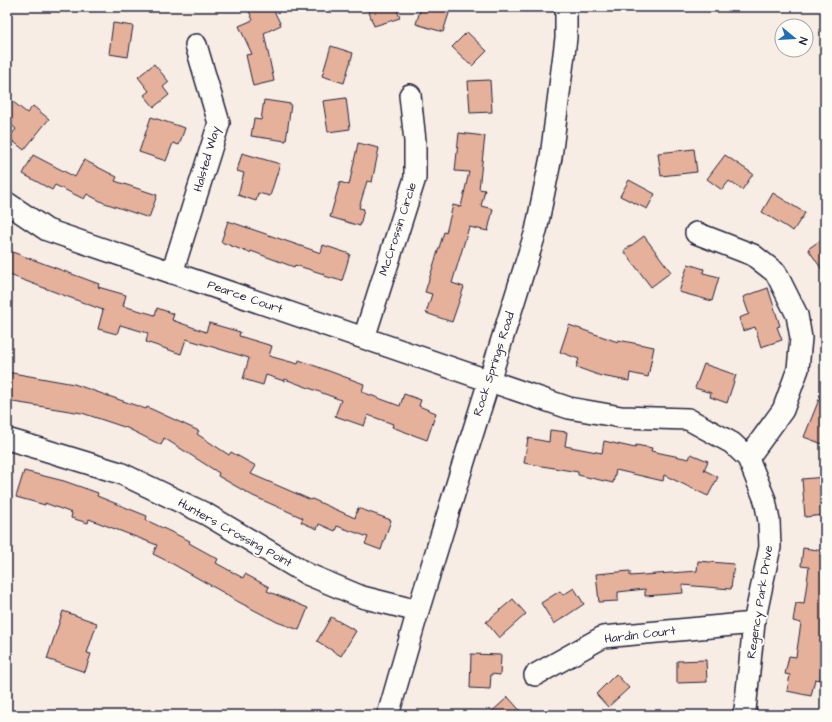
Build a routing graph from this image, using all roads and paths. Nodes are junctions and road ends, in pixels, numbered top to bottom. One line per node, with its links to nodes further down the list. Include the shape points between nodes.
1 (566, 7): 8 (street, Rock Springs Road, via 566,38 552,157 536,231)
2 (196, 45): 6 (street, Halsted Way, via 219,123)
3 (410, 95): 7 (street, McCrossin Circle, via 415,141 415,178)
4 (7, 203): 6 (street, Pearce Court, via 47,230)
5 (696, 233): 10 (street, via 753,255 776,273 797,315 800,338 798,369 783,410)
6 (172, 273): 7 (street, Pearce Court)
7 (364, 338): 8 (street, Pearce Court)
8 (489, 380): 10 (street, Regency Park Drive, via 569,408 621,418 688,419 732,442); 11 (street, Rock Springs Road)
9 (7, 440): 11 (street, Hunters Crossing Point, via 120,473 206,514 307,574 362,597)
10 (748, 458): 12 (street, Regency Park Drive, via 765,500 770,547)
11 (418, 612): 14 (street, Rock Springs Road)
12 (754, 623): 13 (street, Hardin Court, via 603,637); 15 (street, Regency Park Drive)
13 (535, 676)
14 (388, 715)
15 (743, 715)

